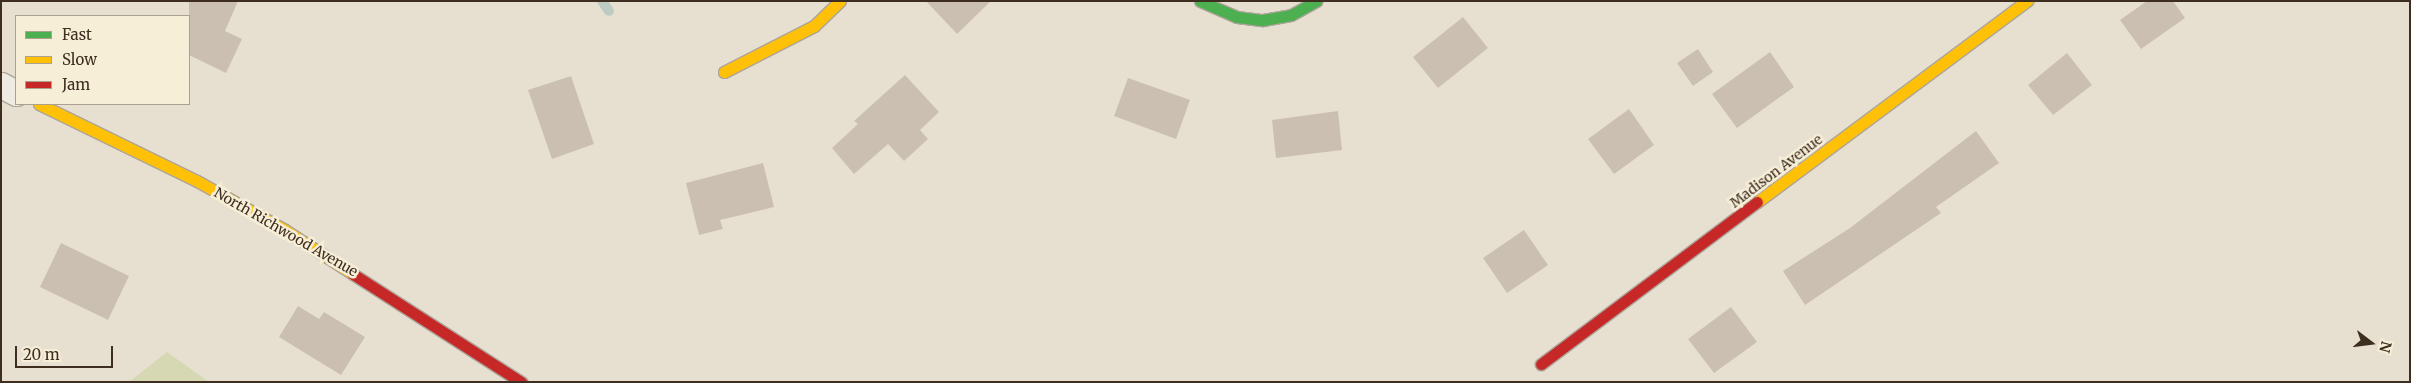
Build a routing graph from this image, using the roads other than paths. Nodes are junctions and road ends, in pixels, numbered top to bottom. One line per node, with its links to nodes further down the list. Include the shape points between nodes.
1 (840, 1): 5 (street, via 814,26)
2 (1200, 1): 3 (street, via 1237,17 1263,20 1291,15)
3 (1316, 1)
4 (2027, 1): 9 (street, Madison Avenue)
5 (724, 72)
6 (1, 86): 7 (street)
7 (15, 93)
8 (41, 105): 10 (street, North Richwood Avenue, via 197,181 285,230)
9 (1541, 364)
10 (522, 382)

